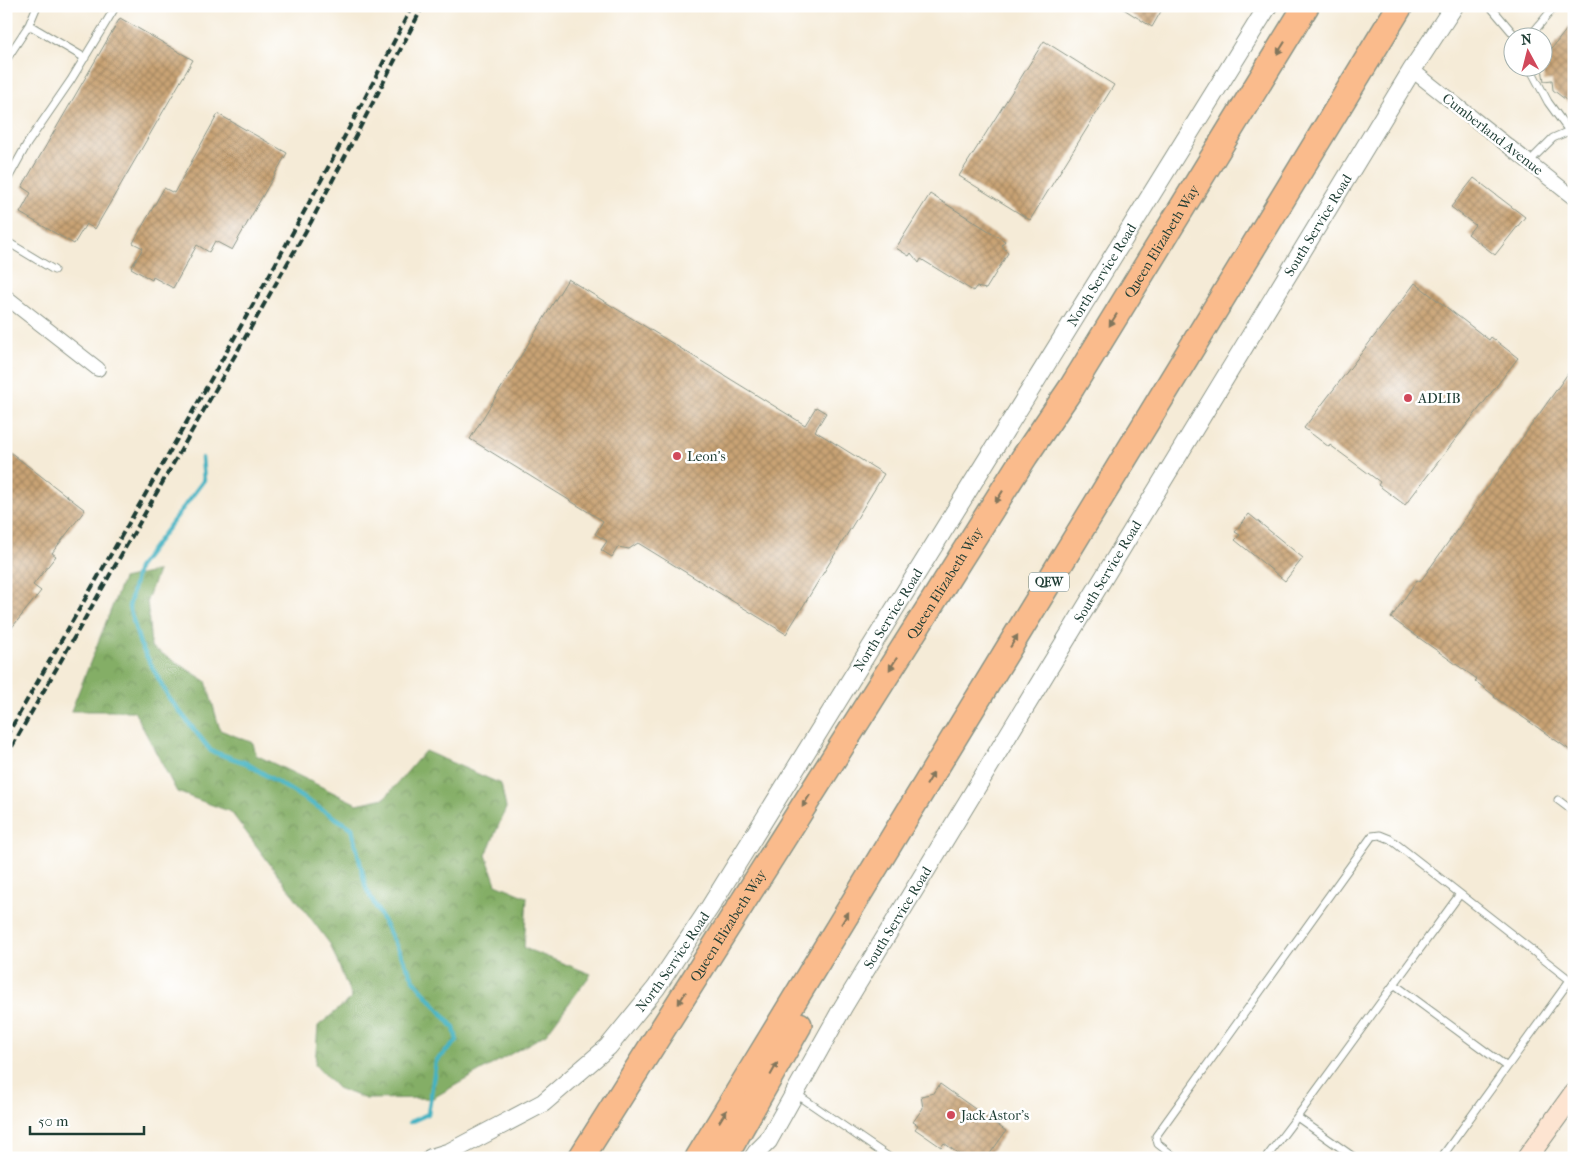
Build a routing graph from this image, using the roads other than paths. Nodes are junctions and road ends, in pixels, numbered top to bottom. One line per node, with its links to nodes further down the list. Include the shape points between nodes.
1 (37, 6): 9 (lane)
2 (116, 6): 12 (lane)
3 (1268, 6): 36 (street, North Service Road, via 656,988 608,1047 543,1103 450,1152)
4 (1306, 6): 35 (highway, Queen Elizabeth Way, one-way to 35, via 1072,387 1025,456)
5 (1400, 6): 27 (highway, QEW, one-way to 5)
6 (1454, 6): 14 (street, South Service Road)
7 (1490, 6): 10 (lane)
8 (1555, 6): 11 (lane)
9 (29, 25): 12 (lane); 13 (lane)
10 (1509, 28)
11 (1537, 28)
12 (85, 58): 18 (lane, via 27,144)
13 (6, 60)
14 (1412, 70): 17 (street, Cumberland Avenue); 31 (street, South Service Road, via 843,1007)
15 (1535, 78): 16 (lane, via 1548,102)
16 (1571, 132): 17 (lane, via 1553,138)
17 (1529, 162): 19 (street, Cumberland Avenue)
18 (6, 182)
19 (1574, 198)
20 (6, 241): 21 (lane)
21 (54, 270)
22 (6, 297): 23 (street)
23 (98, 368)
24 (1558, 800): 25 (lane)
25 (1574, 812)
26 (1460, 894): 28 (lane); 29 (lane); 41 (lane, via 1390,839 1372,836 1156,1136 1158,1144)
27 (825, 951): 37 (highway, QEW, one-way to 27); 38 (highway, one-way to 27, via 805,1013)
28 (1572, 982): 30 (lane)
29 (1394, 984): 30 (lane); 33 (lane)
30 (1507, 1067): 44 (lane)
31 (795, 1093): 34 (street, South Service Road); 40 (lane)
32 (1574, 1093): 45 (main road)
33 (1297, 1117): 42 (lane); 43 (lane)
34 (766, 1149): 39 (street, South Service Road, via 757,1152)
35 (581, 1157)
36 (432, 1158)
37 (698, 1158)
38 (724, 1158)
39 (753, 1158)
40 (890, 1158)
41 (1176, 1158)
42 (1266, 1158)
43 (1355, 1158)
44 (1442, 1158)
45 (1527, 1158)

